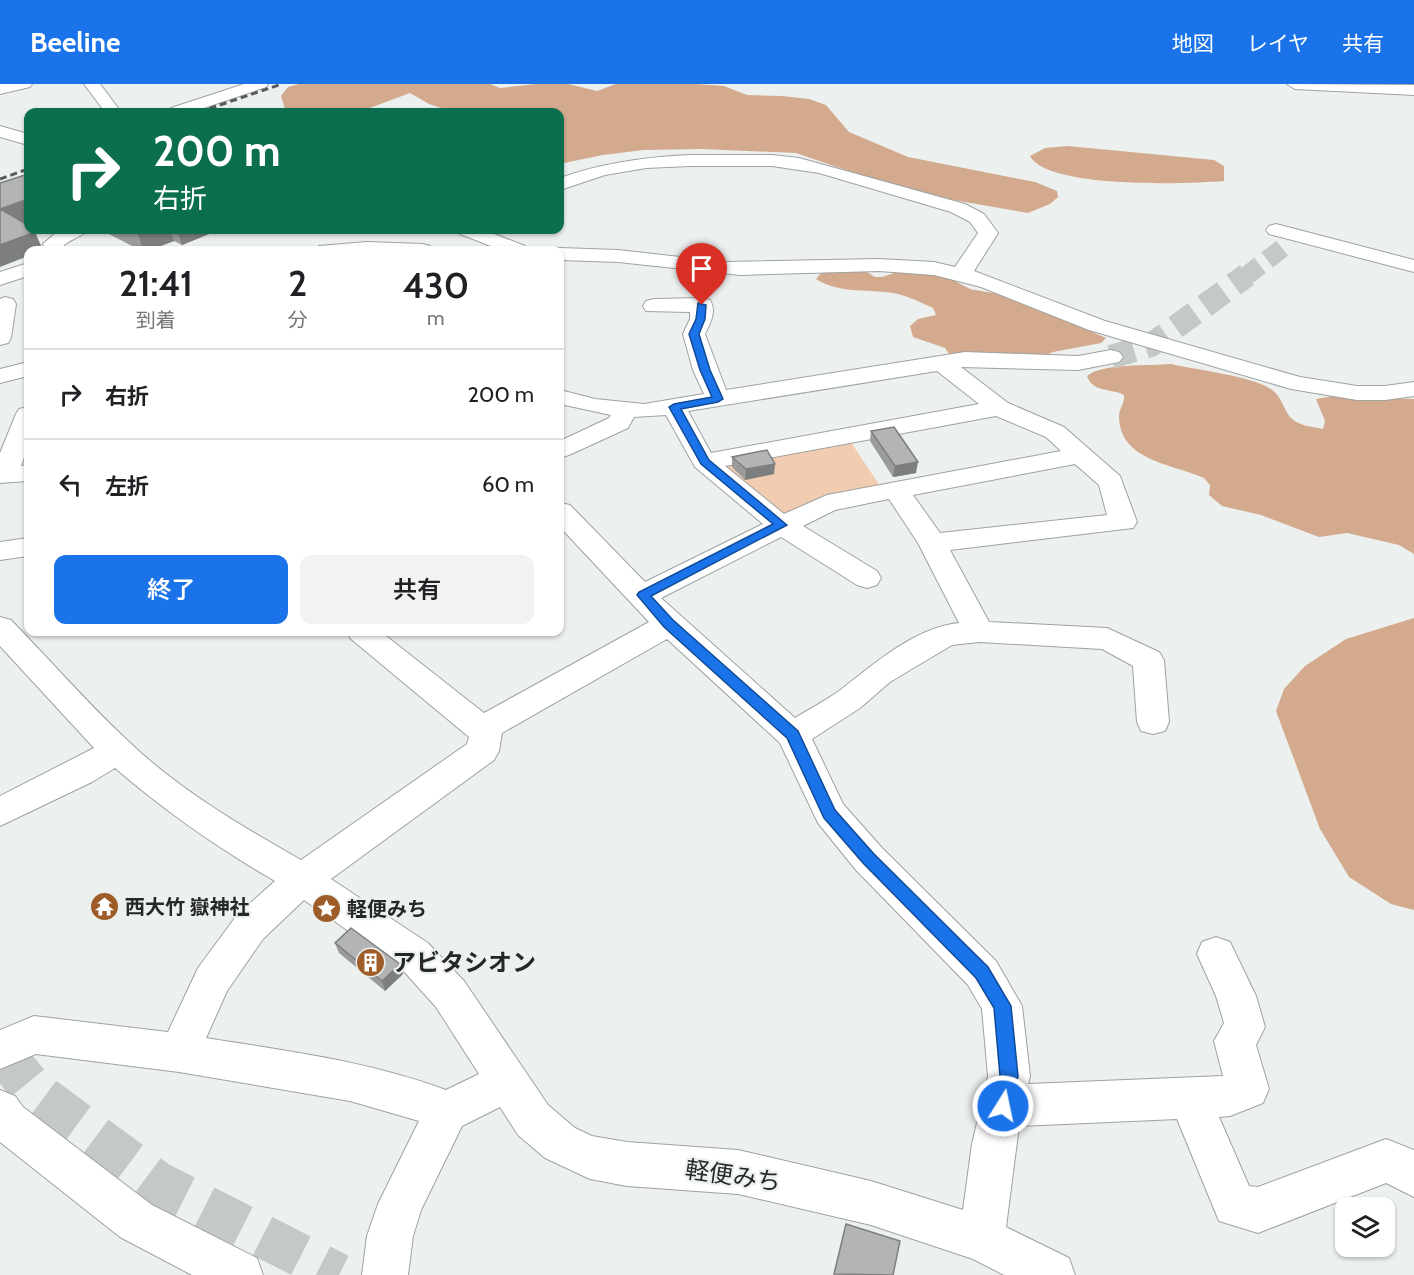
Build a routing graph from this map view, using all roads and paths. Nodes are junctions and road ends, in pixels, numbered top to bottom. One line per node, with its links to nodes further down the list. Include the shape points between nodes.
1 (1295, 84): 4 (street)
2 (93, 85): 5 (street)
3 (252, 85): 6 (street)
4 (1414, 90)
5 (110, 108)
6 (188, 108)
7 (0, 131): 8 (street)
8 (24, 138)
9 (24, 140): 10 (street)
10 (0, 149)
11 (564, 183): 20 (street, via 606,168 657,161 779,161 809,165 979,219 988,233)
12 (69, 234): 16 (street, via 56,240)
13 (471, 234): 15 (street)
14 (1288, 236): 18 (street)
15 (481, 245)
16 (54, 246)
17 (564, 254): 20 (street, via 618,256 693,267 804,269 892,264)
18 (1414, 266)
19 (24, 270): 21 (street)
20 (961, 274): 30 (street, via 1090,323 1298,384 1371,393)
21 (0, 279)
22 (24, 302): 23 (street)
23 (3, 304): 25 (street)
24 (654, 306): 32 (street, via 706,306 694,334)
25 (0, 338)
26 (1111, 357): 27 (street, via 1078,363 980,359)
27 (941, 362): 32 (street); 34 (street)
28 (24, 373): 29 (street)
29 (0, 376)
30 (1414, 389)
31 (564, 399): 35 (street)
32 (718, 399): 33 (street)
33 (674, 407): 35 (street); 39 (street)
34 (999, 408): 38 (street, via 1055,432); 39 (street)
35 (625, 411): 37 (street, via 619,423)
36 (24, 424): 40 (street, via 3,476)
37 (564, 448)
38 (1080, 456): 41 (street); 44 (street, via 1111,482 1122,522)
39 (705, 462): 43 (street)
40 (24, 473)
41 (897, 491): 43 (street, via 827,503); 44 (street)
42 (564, 515): 48 (street)
43 (781, 525): 47 (street); 48 (street)
44 (932, 543): 51 (street)
45 (24, 548): 46 (street)
46 (0, 551)
47 (867, 578)
48 (643, 595): 49 (street)
49 (669, 624): 54 (street, via 490,725); 55 (street)
50 (0, 627): 56 (street, 軽便みち)
51 (979, 632): 53 (street, via 1107,639 1148,660); 55 (street, via 945,635 879,674 849,700)
52 (367, 636): 54 (street)
53 (1153, 722)
54 (486, 733): 58 (street, via 482,751)
55 (793, 735): 64 (street, via 830,813 869,859 982,973 1002,1006 1009,1076)
56 (117, 751): 57 (street); 58 (street, 軽便みち, via 235,840)
57 (0, 812)
58 (302, 879): 61 (street, via 250,927 212,980); 62 (street, 軽便みち, via 414,955 450,994)
59 (1216, 954): 63 (street, via 1236,996 1245,1027 1234,1041 1248,1089 1230,1096)
60 (0, 1050): 61 (street, via 34,1035)
61 (179, 1053): 66 (street, via 350,1081 405,1095)
62 (507, 1082): 66 (street); 68 (street, 軽便みち, via 533,1120 560,1143 590,1157 627,1164 738,1172 870,1203)
63 (1190, 1098): 64 (street); 67 (street, via 1235,1205 1258,1210 1386,1161)
64 (1003, 1106): 68 (street)
65 (0, 1111): 69 (street, via 8,1122 136,1221)
66 (447, 1112): 70 (street, via 399,1204)
67 (1414, 1175)
68 (982, 1239): 71 (street, 軽便みち)
69 (240, 1275)
70 (385, 1275)
71 (1052, 1275)

